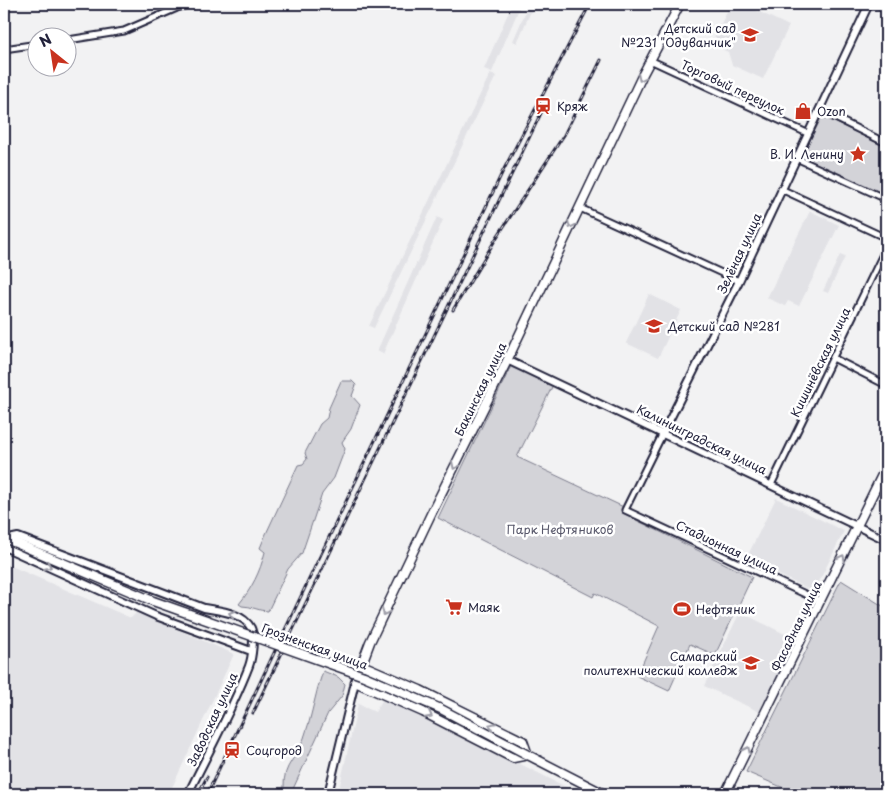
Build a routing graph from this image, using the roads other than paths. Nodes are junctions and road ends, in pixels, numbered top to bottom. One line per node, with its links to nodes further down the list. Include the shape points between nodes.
1 (192, 4): 6 (street, via 124,31)
2 (680, 4): 9 (main road, Бакинская улица)
3 (869, 4): 10 (street, Зелёная улица)
4 (879, 4): 5 (street)
5 (886, 7)
6 (78, 38)
7 (28, 45): 8 (street)
8 (4, 49)
9 (650, 60): 11 (street, Торговый переулок); 16 (main road, Бакинская улица, one-way to 16)
10 (819, 110): 11 (street, Зелёная улица); 12 (street)
11 (808, 133): 13 (street, Зелёная улица)
12 (886, 143)
13 (796, 158): 14 (street, Зелёная улица); 15 (street)
14 (781, 189): 17 (street); 19 (street, Зелёная улица)
15 (886, 199)
16 (580, 208): 19 (street); 21 (main road, Бакинская улица, one-way to 21)
17 (886, 238)
18 (886, 248): 20 (street, Кишинёвская улица)
19 (739, 281): 23 (street, Зелёная улица)
20 (833, 358): 22 (street); 25 (street, Кишинёвская улица)
21 (507, 360): 23 (street, Калининградская улица); 33 (main road, Бакинская улица, one-way to 33, via 370,642)
22 (886, 385)
23 (663, 433): 25 (street, Калининградская улица); 26 (street, Зелёная улица)
24 (886, 467): 27 (main road, Фасадная улица)
25 (771, 485): 27 (street, Калининградская улица)
26 (625, 510): 31 (street, Стадионная улица)
27 (858, 526): 29 (street, Калининградская улица); 31 (main road, Фасадная улица, one-way to 27)
28 (5, 537): 32 (street, Заводская улица, one-way to 28, via 254,634 242,618 195,605 18,537); 36 (main road, Грозненская улица, bridge, via 153,602 364,676 441,709)
29 (886, 540)
30 (4, 547): 32 (street, one-way to 32, via 156,616)
31 (820, 601): 40 (main road, Фасадная улица, one-way to 31)
32 (250, 651): 37 (street, Заводская улица, via 250,664)
33 (362, 665): 34 (main road, Бакинская улица); 35 (main road); 36 (main road, one-way to 33, via 523,741)
34 (355, 682): 35 (main road); 38 (street, Бакинская улица)
35 (385, 694): 36 (main road, one-way to 36, via 513,758)
36 (528, 755): 39 (main road, Грозненская улица)
37 (188, 794)
38 (328, 794)
39 (604, 794)
40 (725, 794)

